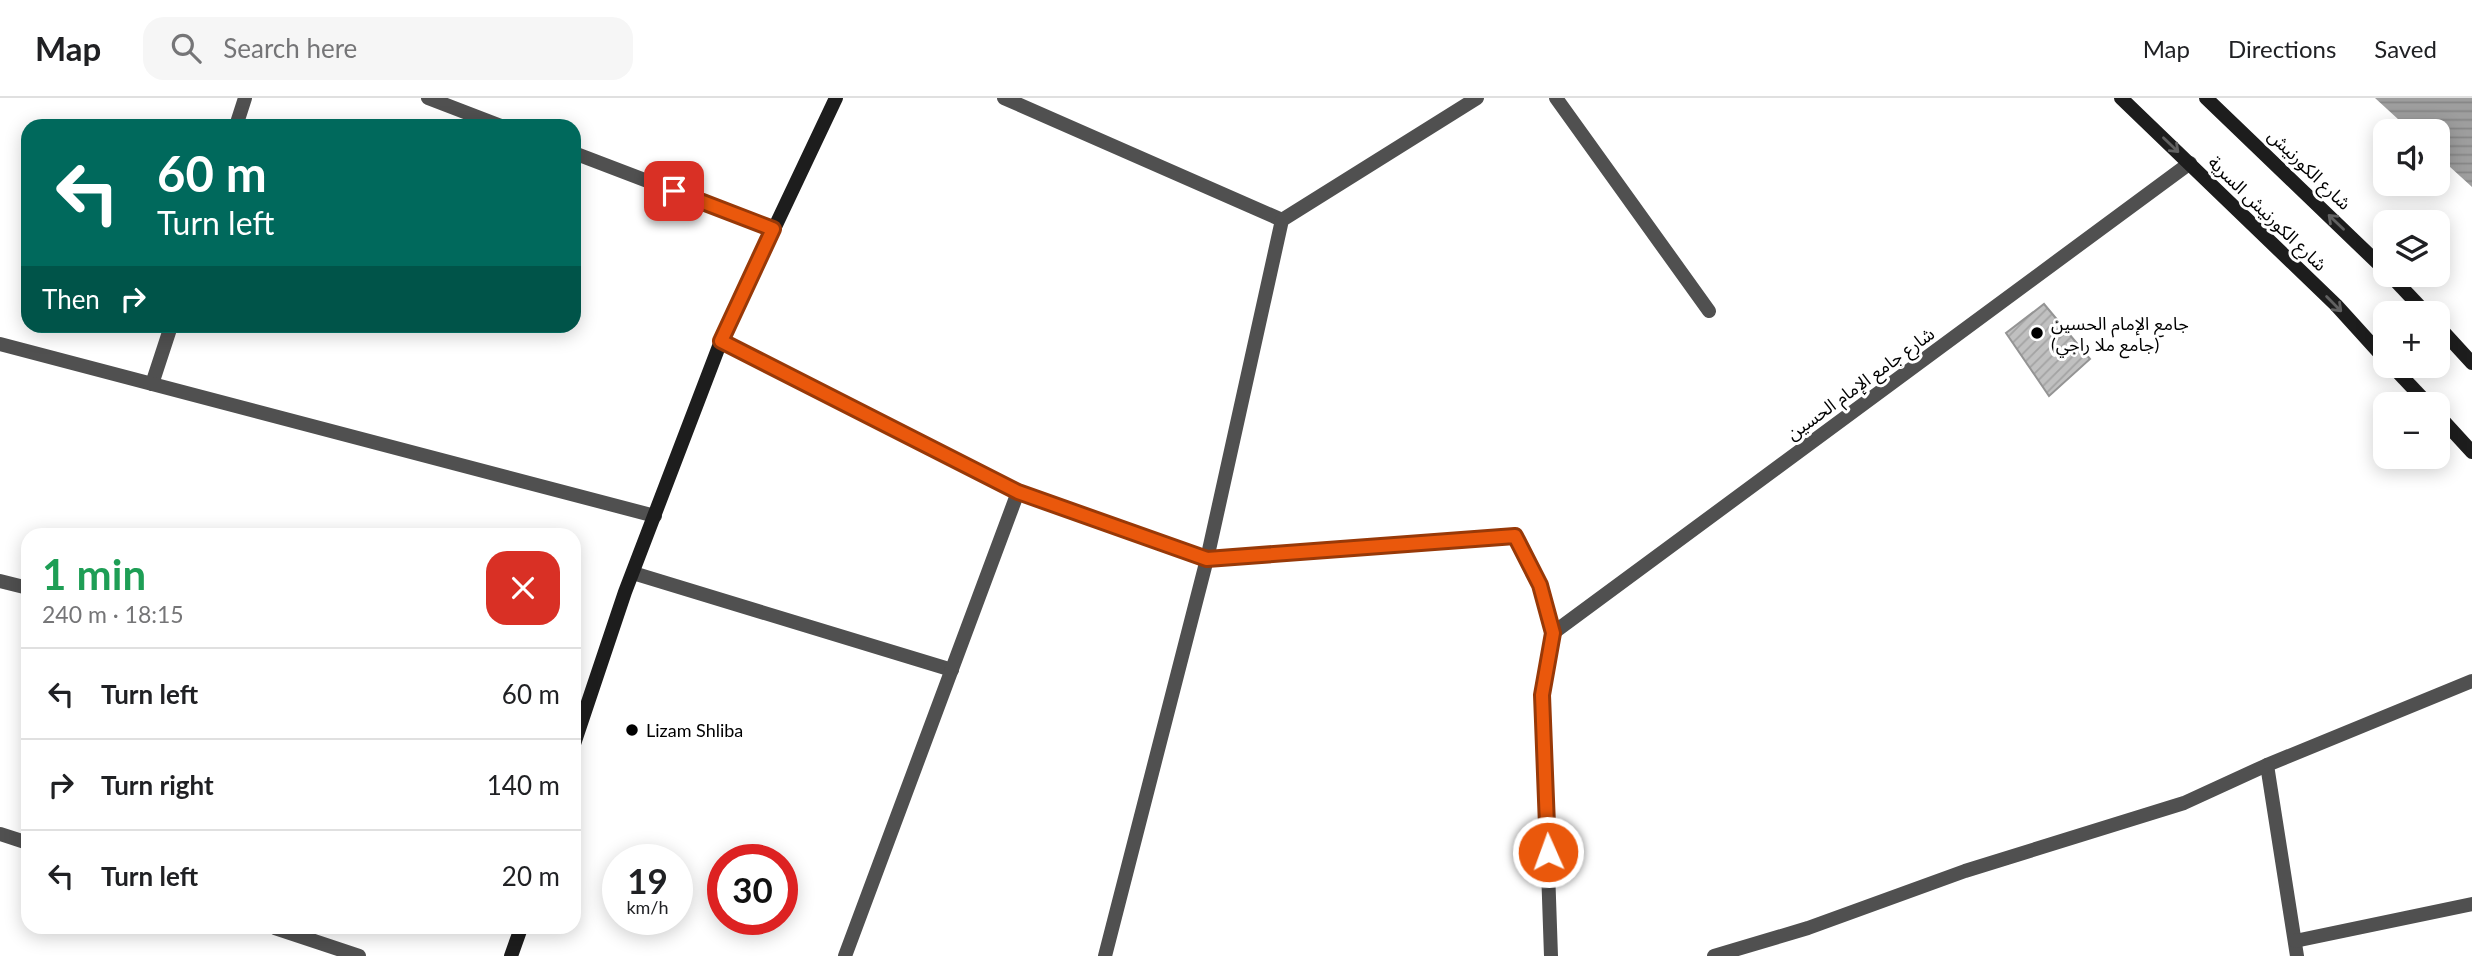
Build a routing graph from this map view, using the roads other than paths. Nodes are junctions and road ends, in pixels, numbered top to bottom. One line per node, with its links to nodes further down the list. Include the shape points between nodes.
1 (245, 98): 9 (street)
2 (428, 98): 10 (street)
3 (836, 98): 14 (main road)
4 (1004, 98): 13 (street)
5 (1477, 98): 13 (street)
6 (1556, 98): 18 (street)
7 (2121, 98): 12 (main road, شارع الكورنيش السرية, one-way to 12)
8 (2206, 98): 15 (main road, شارع الكورنيش, one-way to 8)
9 (238, 119)
10 (484, 119)
11 (581, 156): 14 (street)
12 (2190, 163): 23 (main road, شارع الكورنيش السرية, one-way to 23); 36 (street, شارع جامع الإمام الحسين)
13 (1282, 220): 32 (street)
14 (773, 229): 21 (main road)
15 (2373, 258)
16 (2401, 287): 17 (main road)
17 (2415, 301)
18 (1709, 311)
19 (169, 333): 26 (street)
20 (2450, 339): 24 (main road)
21 (721, 341): 30 (street); 31 (main road)
22 (0, 344): 26 (street)
23 (2373, 346)
24 (2472, 363)
25 (2403, 378): 27 (main road)
26 (152, 384): 31 (street)
27 (2417, 392)
28 (2450, 428): 29 (main road)
29 (2472, 452)
30 (1018, 492): 32 (street); 37 (street)
31 (655, 516): 33 (main road)
32 (1207, 559): 36 (street, via 1515,536 1540,585); 50 (street)
33 (633, 573): 37 (street); 39 (main road)
34 (0, 581): 35 (street)
35 (21, 586)
36 (1553, 633): 51 (street, via 1542,695)
37 (952, 670): 49 (street)
38 (2472, 681): 40 (street)
39 (581, 721)
40 (2267, 765): 46 (street); 52 (street, via 2184,803)
41 (0, 834): 42 (street)
42 (21, 842)
43 (2472, 904): 46 (street)
44 (293, 934): 47 (street)
45 (519, 934): 48 (main road)
46 (2295, 941): 53 (street)
47 (359, 956)
48 (511, 956)
49 (845, 956)
50 (1105, 956)
51 (1551, 956)
52 (1714, 956)
53 (2297, 956)

